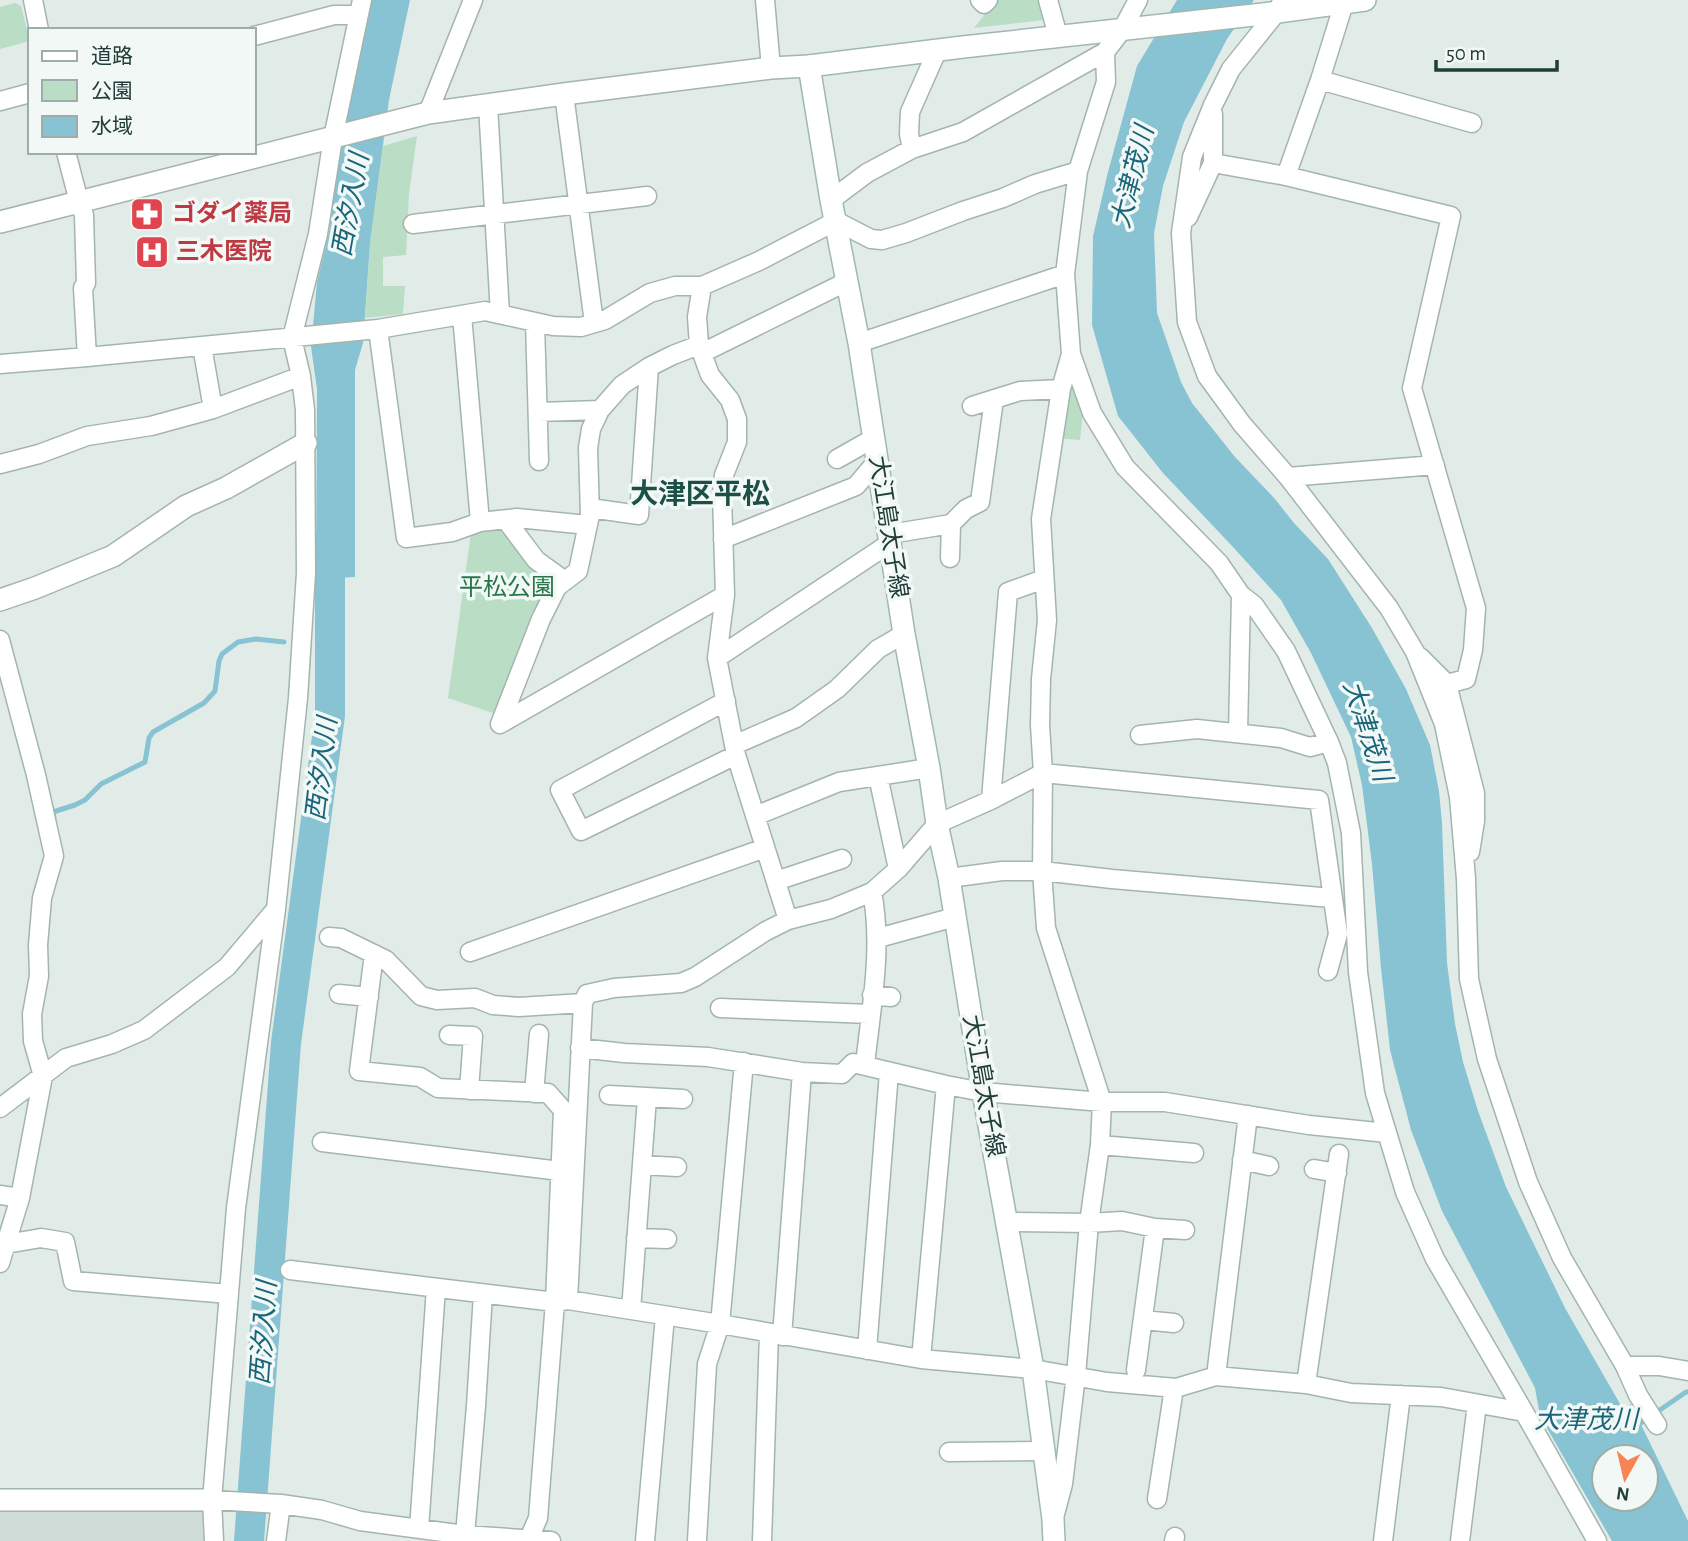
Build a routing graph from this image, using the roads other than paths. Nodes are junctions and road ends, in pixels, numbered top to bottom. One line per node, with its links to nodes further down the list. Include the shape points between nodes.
1 (33, 0): 12 (street)
2 (472, 0): 26 (street)
3 (765, 0): 19 (street)
4 (980, 0): 5 (street, via 984,4)
5 (988, 0)
6 (1048, 0): 15 (street)
7 (1138, 0): 13 (street)
8 (1365, 0): 9 (main road)
9 (1344, 3): 11 (main road); 20 (street)
10 (360, 8): 14 (street); 28 (street)
11 (1274, 9): 13 (main road); 25 (street, via 1231,69)
12 (39, 28)
13 (1127, 30): 15 (main road); 17 (street)
14 (256, 35)
15 (1058, 36): 16 (main road)
16 (937, 51): 18 (main road); 29 (street, via 910,112)
17 (1105, 52): 29 (street, via 963,132); 32 (street, via 1106,82)
18 (809, 66): 19 (main road); 35 (main road, 大江島太子線)
19 (771, 68): 22 (main road)
20 (1320, 80): 27 (street); 33 (street)
21 (28, 94): 23 (street)
22 (564, 94): 24 (main road); 37 (street)
23 (0, 101)
24 (488, 105): 26 (main road); 38 (street)
25 (1213, 105): 31 (street); 42 (street, via 1192,157)
26 (428, 113): 28 (main road)
27 (1472, 123)
28 (333, 138): 36 (main road); 51 (street, via 318,234)
29 (912, 149): 35 (street, via 867,173)
30 (67, 154): 36 (street)
31 (1213, 163): 33 (street); 42 (street)
32 (1078, 171): 39 (street, via 882,240); 43 (street)
33 (1286, 176): 72 (street, via 1451,216 1412,388)
34 (647, 196): 37 (street)
35 (831, 200): 39 (main road, 大江島太子線)
36 (79, 202): 40 (main road); 56 (street, via 84,215)
37 (578, 205): 38 (street); 49 (street)
38 (494, 215): 41 (street); 46 (street)
39 (836, 221): 44 (main road, 大江島太子線); 45 (street)
40 (0, 222)
41 (413, 224)
42 (1181, 233): 73 (street, via 1187,322 1207,376)
43 (1065, 274): 52 (street); 55 (street)
44 (846, 282): 52 (main road, 大江島太子線); 54 (street)
45 (702, 286): 49 (street, via 675,286 650,293); 54 (street, via 696,317)
46 (500, 314): 47 (street); 48 (street)
47 (462, 315): 50 (street); 76 (street)
48 (535, 322): 49 (street, via 581,327); 65 (street)
49 (594, 323)
50 (378, 329): 51 (street); 76 (street, via 406,538 452,532)
51 (292, 338): 53 (street); 59 (street)
52 (859, 343): 66 (main road, 大江島太子線)
53 (202, 346): 56 (street); 63 (street)
54 (700, 349): 58 (street); 78 (street, via 737,419 737,442 724,475)
55 (1071, 354): 60 (street); 84 (street, via 1092,413 1125,467 1219,563)
56 (87, 357): 57 (street)
57 (0, 364)
58 (649, 367): 64 (street, via 621,385); 74 (street, via 639,515)
59 (301, 376): 63 (street); 67 (street)
60 (1061, 389): 61 (street, via 1020,391); 81 (street, via 1041,519)
61 (994, 399): 62 (street); 77 (street, via 980,502)
62 (972, 406)
63 (213, 409): 71 (street, via 151,426 88,436)
64 (600, 410): 65 (street); 74 (street, via 588,448)
65 (538, 412): 69 (street)
66 (874, 438): 68 (street); 70 (main road, 大江島太子線)
67 (306, 443): 85 (main road, via 186,506 113,555); 111 (street, via 306,573 298,698)
68 (837, 459)
69 (539, 461)
70 (877, 461): 78 (street, via 856,486); 79 (main road, 大江島太子線)
71 (0, 464)
72 (1435, 465): 73 (street); 90 (street, via 1476,608 1466,679)
73 (1288, 477): 88 (street, via 1389,608)
74 (589, 516): 75 (street); 82 (street, via 578,571)
75 (506, 520): 76 (street); 82 (street, via 536,560)
76 (480, 522)
77 (951, 524): 79 (street); 80 (street)
78 (723, 539): 83 (street)
79 (890, 539): 86 (main road, 大江島太子線); 89 (street)
80 (950, 558)
81 (1044, 579): 97 (street); 99 (street, via 1008,592)
82 (565, 581): 83 (street, via 557,587 541,619 500,724)
83 (725, 595): 89 (street)
84 (1241, 595): 92 (street); 94 (street, via 1254,605 1286,651)
85 (0, 600)
86 (904, 634): 95 (street, via 878,649 838,689 796,718); 96 (main road, 大江島太子線)
87 (0, 640): 133 (street, via 54,856 42,898 33,1014 33,1041)
88 (1415, 652): 90 (street); 107 (street, via 1444,724 1459,797)
89 (718, 659): 91 (street)
90 (1447, 684): 107 (street, via 1475,793)
91 (726, 701): 95 (street); 95 (street, via 560,790 581,831)
92 (1238, 733): 93 (street, via 1197,729); 94 (street, via 1310,747)
93 (1140, 734)
94 (1329, 742): 144 (street, via 1351,834 1358,972 1375,1093)
95 (735, 750): 100 (street)
96 (929, 768): 98 (street); 101 (main road, 大江島太子線)
97 (1043, 773): 99 (street); 105 (street); 110 (street, via 1319,800)
98 (878, 776): 100 (street, via 839,782); 104 (street)
99 (991, 800): 101 (street)
100 (755, 816): 102 (street)
101 (937, 824): 104 (street); 106 (main road, 大江島太子線)
102 (765, 848): 108 (street); 116 (street)
103 (842, 859): 108 (street)
104 (898, 869): 109 (street)
105 (1042, 871): 106 (street); 110 (street); 141 (street, via 1046,928)
106 (949, 878): 112 (main road, 大江島太子線)
107 (1466, 879): 179 (street, via 1469,979 1495,1084 1528,1182 1562,1258)
108 (776, 881): 113 (street)
109 (872, 891): 113 (street, via 831,909); 115 (street)
110 (1332, 898): 118 (street, via 1338,934)
111 (276, 909): 133 (street, via 227,967 144,1030 66,1058); 168 (street)
112 (955, 917): 115 (street); 136 (main road, 大江島太子線)
113 (788, 920): 123 (street, via 681,983 614,988 587,994)
114 (329, 937): 117 (street)
115 (878, 938): 120 (street)
116 (470, 952)
117 (374, 954): 122 (street); 123 (street, via 386,960 421,996 437,1000 475,998 519,1007)
118 (1328, 971)
119 (339, 994): 122 (street)
120 (872, 995): 121 (street); 125 (street)
121 (891, 997)
122 (369, 998): 135 (street, via 359,1071 420,1077 438,1088)
123 (583, 1003): 128 (street)
124 (720, 1009): 125 (street)
125 (870, 1014): 130 (street)
126 (539, 1034): 137 (street)
127 (449, 1035): 135 (street, via 473,1036)
128 (580, 1048): 129 (street); 170 (street)
129 (744, 1062): 131 (street); 174 (street)
130 (865, 1065): 131 (street, via 853,1063 842,1074); 132 (street)
131 (802, 1072): 176 (street)
132 (889, 1072): 134 (street); 177 (street)
133 (43, 1076): 142 (street); 157 (street)
134 (947, 1085): 136 (street); 178 (street)
135 (469, 1090): 137 (street)
136 (983, 1092): 141 (street); 158 (main road, 大江島太子線)
137 (534, 1093): 154 (street, via 548,1093 563,1110)
138 (609, 1095): 139 (street)
139 (647, 1098): 140 (street); 150 (street)
140 (683, 1099)
141 (1102, 1102): 143 (street, via 1165,1101); 146 (street)
142 (0, 1108)
143 (1248, 1115): 144 (street); 149 (street)
144 (1387, 1133): 189 (street, via 1405,1192 1435,1259)
145 (322, 1142): 154 (street, via 358,1155)
146 (1100, 1145): 147 (street); 159 (street)
147 (1194, 1153)
148 (1339, 1154): 155 (street)
149 (1242, 1160): 151 (street); 184 (street)
150 (642, 1165): 152 (street); 162 (street)
151 (1269, 1166)
152 (677, 1167)
153 (1314, 1169): 155 (street)
154 (560, 1171): 170 (street)
155 (1337, 1173): 185 (street)
156 (0, 1195): 157 (street)
157 (20, 1198): 164 (street)
158 (1007, 1222): 159 (street); 180 (main road, 大江島太子線)
159 (1089, 1223): 160 (street, via 1122,1221); 183 (street)
160 (1155, 1228): 161 (street); 173 (street)
161 (1185, 1230)
162 (636, 1238): 163 (street); 171 (street)
163 (667, 1240)
164 (6, 1244): 165 (street); 168 (street, via 41,1238 65,1242 73,1281)
165 (0, 1263)
166 (290, 1270): 167 (street)
167 (436, 1288): 169 (street); 198 (street)
168 (229, 1294): 195 (street)
169 (483, 1294): 170 (street); 199 (street)
170 (562, 1301): 171 (street); 200 (street, via 538,1518)
171 (631, 1310): 172 (street)
172 (665, 1316): 174 (street); 204 (street)
173 (1143, 1321): 175 (street); 181 (street)
174 (720, 1324): 176 (street); 205 (street, via 707,1364)
175 (1174, 1324)
176 (776, 1334): 177 (street); 206 (street)
177 (867, 1350): 178 (street)
178 (920, 1359): 180 (street)
179 (1625, 1366): 182 (street); 190 (street)
180 (1033, 1369): 183 (street); 191 (main road, 大江島太子線)
181 (1136, 1370)
182 (1688, 1371)
183 (1076, 1375): 186 (street); 197 (street, via 1063,1483)
184 (1216, 1376): 185 (street); 186 (street)
185 (1306, 1384): 187 (street, via 1351,1393)
186 (1174, 1388): 193 (street)
187 (1401, 1395): 188 (street); 208 (street)
188 (1476, 1404): 189 (street); 209 (street)
189 (1524, 1412): 210 (street)
190 (1657, 1425)
191 (1044, 1451): 192 (street); 197 (main road, 大江島太子線)
192 (949, 1452)
193 (1153, 1488)
194 (0, 1500): 195 (main road)
195 (212, 1500): 196 (street); 201 (street)
196 (281, 1504): 198 (street); 202 (street)
197 (1053, 1519): 207 (main road, 大江島太子線)
198 (419, 1529): 199 (street)
199 (465, 1535): 200 (street)
200 (528, 1540): 203 (street)
201 (214, 1541)
202 (276, 1541)
203 (551, 1541)
204 (645, 1541)
205 (697, 1541)
206 (762, 1541)
207 (1055, 1541)
208 (1383, 1541)
209 (1460, 1541)
210 (1597, 1541)

